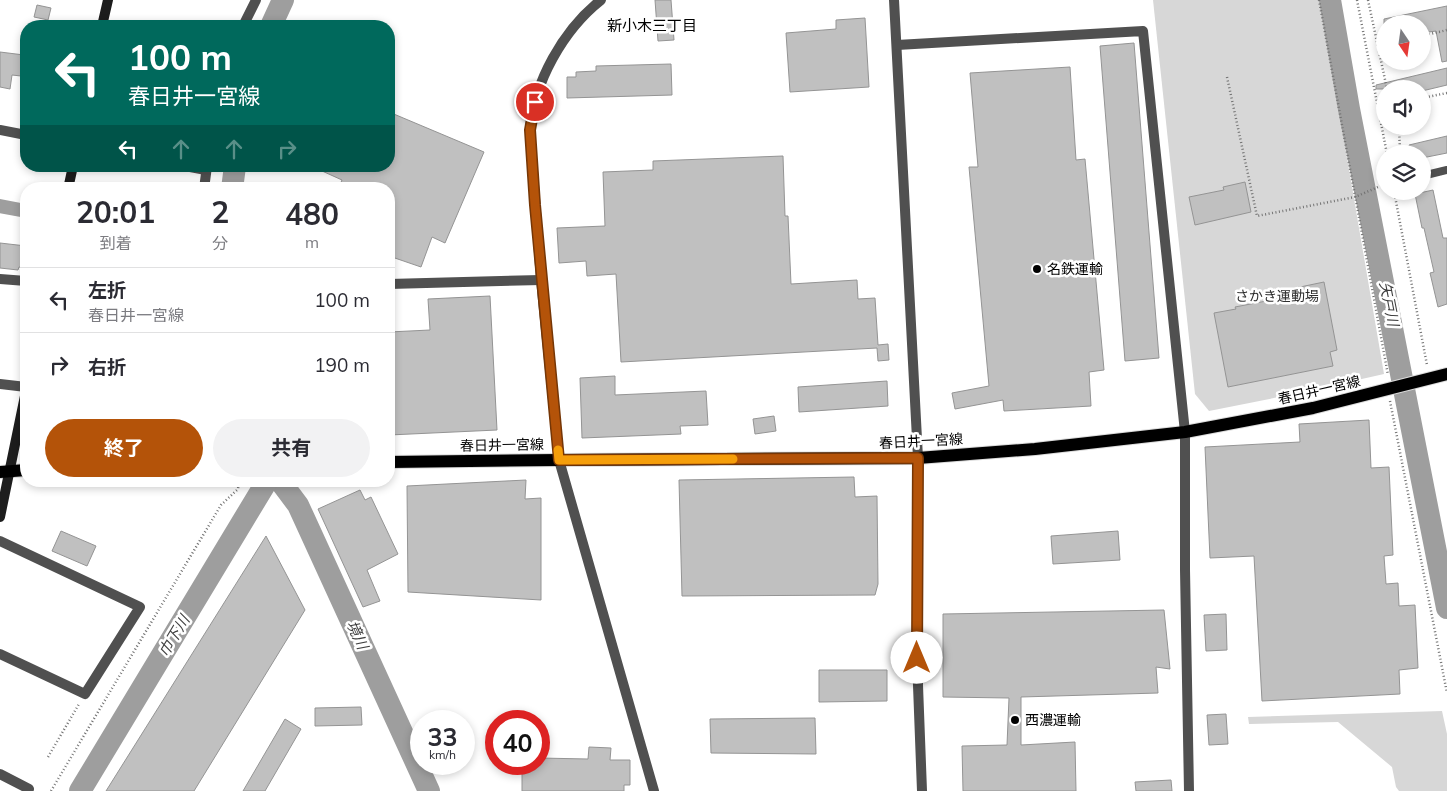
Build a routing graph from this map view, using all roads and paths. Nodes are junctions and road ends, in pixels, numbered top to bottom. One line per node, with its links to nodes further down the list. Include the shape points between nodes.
1 (108, 0): 8 (main road)
2 (256, 0): 9 (street)
3 (601, 0): 26 (street, via 577,23 549,65 541,80 531,119)
4 (894, 0): 13 (street)
5 (1319, 0): 23 (path)
6 (1358, 0): 19 (path)
7 (1368, 0): 12 (path)
8 (103, 20)
9 (245, 20)
10 (1447, 30): 11 (path)
11 (1431, 34)
12 (1376, 40)
13 (897, 45): 36 (street, via 1143,30); 37 (street)
14 (1227, 77): 23 (path, via 1257,216)
15 (1447, 93): 16 (path)
16 (1431, 96)
17 (0, 130): 18 (street)
18 (20, 134)
19 (1385, 145)
20 (1447, 170): 21 (lane)
21 (1431, 174)
22 (1376, 188): 23 (path)
23 (1355, 197): 30 (path)
24 (1396, 200): 29 (path)
25 (0, 279): 27 (street)
26 (541, 280): 28 (street); 38 (street)
27 (20, 281)
28 (395, 284)
29 (1427, 365)
30 (1388, 375)
31 (1442, 378): 34 (main road, 春日井一宮線)
32 (0, 384): 33 (street)
33 (20, 388)
34 (1392, 395): 36 (main road, 春日井一宮線); 46 (path)
35 (20, 412): 41 (main road)
36 (1185, 432): 37 (main road, 春日井一宮線); 54 (street)
37 (918, 458): 38 (main road, 春日井一宮線); 53 (street, via 917,658)
38 (559, 460): 39 (main road, 春日井一宮線); 52 (street)
39 (395, 462)
40 (20, 470): 41 (main road)
41 (5, 471): 43 (main road)
42 (238, 487): 51 (path, via 221,505)
43 (0, 517)
44 (0, 541): 47 (street, via 140,606)
45 (0, 654): 47 (street)
46 (1447, 693)
47 (85, 694): 48 (path)
48 (48, 757)
49 (0, 774): 50 (street, via 29,789)
50 (27, 791)
51 (51, 791)
52 (654, 791)
53 (922, 791)
54 (1189, 791)

